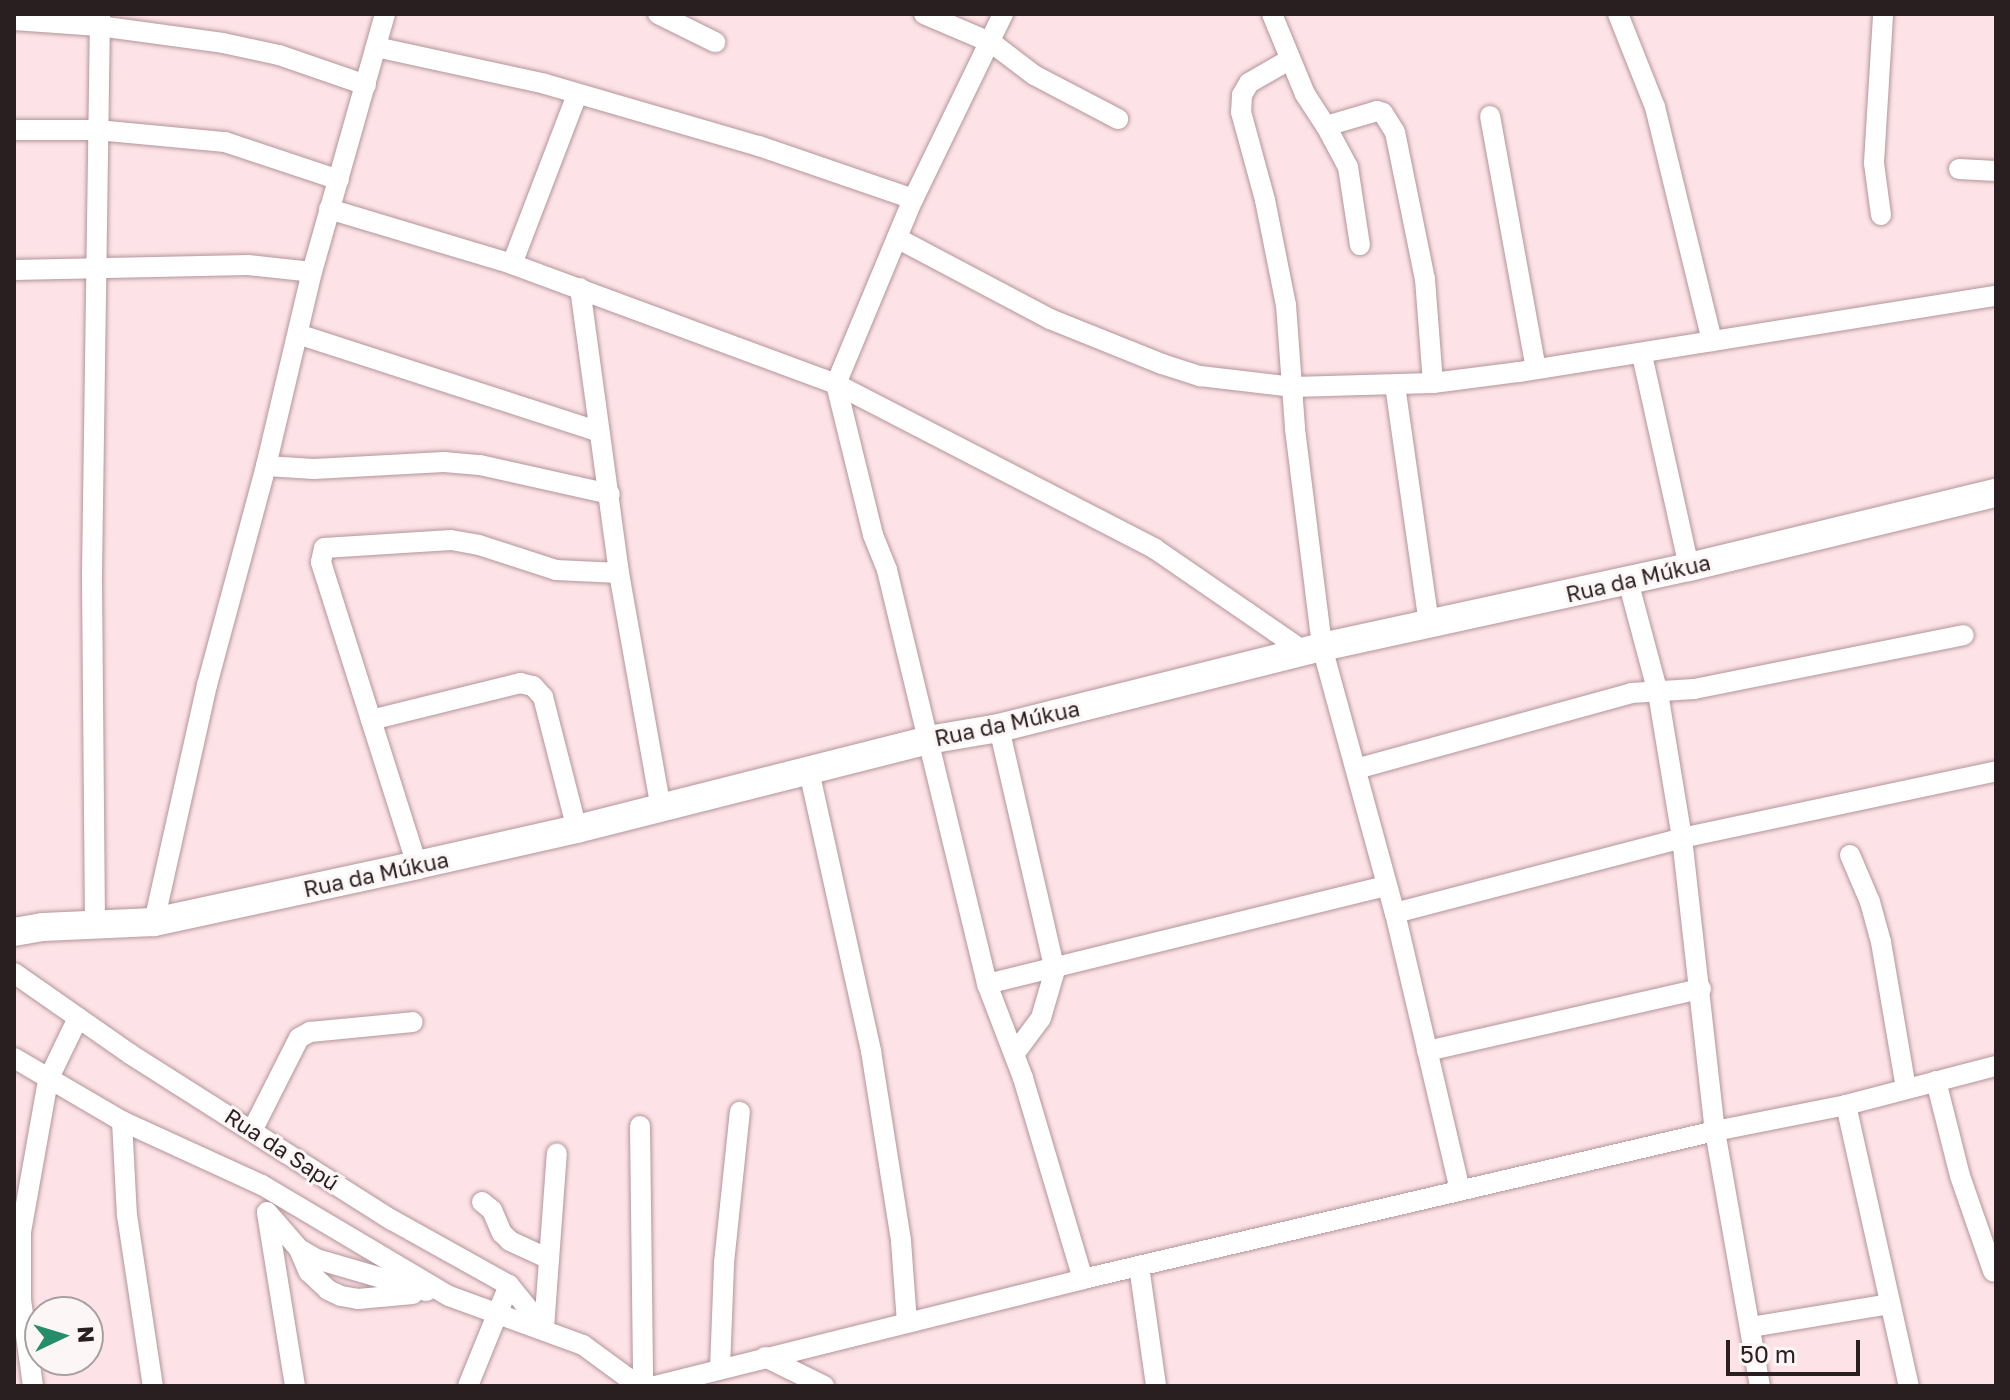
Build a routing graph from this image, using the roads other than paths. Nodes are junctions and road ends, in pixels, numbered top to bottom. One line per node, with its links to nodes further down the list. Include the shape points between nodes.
1 (385, 14): 12 (street)
2 (658, 14): 10 (street)
3 (924, 14): 11 (street)
4 (1003, 14): 11 (street)
5 (1272, 14): 13 (street)
6 (1618, 14): 36 (street, via 1662,129)
7 (1883, 14): 26 (street, via 1874,153)
8 (14, 20): 9 (street)
9 (99, 20): 14 (street, via 254,49); 20 (street)
10 (715, 42)
11 (992, 43): 17 (street, via 1034,75); 24 (street)
12 (376, 47): 14 (street); 15 (street)
13 (1289, 60): 18 (street); 42 (street, via 1249,83 1241,112 1286,305)
14 (366, 85): 23 (street)
15 (577, 95): 24 (street, via 759,146); 29 (street)
16 (1490, 116): 38 (street)
17 (1118, 119)
18 (1326, 126): 28 (street, via 1348,167); 39 (street, via 1377,111 1395,132 1425,279)
19 (14, 130): 20 (street)
20 (97, 130): 23 (street, via 225,142); 30 (street)
21 (1959, 169): 22 (street)
22 (1996, 171)
23 (339, 180): 25 (street)
24 (913, 199): 27 (street)
25 (329, 209): 29 (street); 32 (street)
26 (1881, 215)
27 (897, 238): 40 (street); 42 (street, via 1050,319 1148,359 1200,376)
28 (1360, 245)
29 (512, 264): 33 (street)
30 (95, 269): 31 (street); 32 (street, via 248,265); 68 (street)
31 (14, 270)
32 (312, 272): 35 (street)
33 (580, 288): 40 (street); 43 (street)
34 (1996, 296): 36 (street)
35 (298, 334): 43 (street); 44 (street)
36 (1712, 341): 37 (street)
37 (1642, 355): 38 (street); 47 (street)
38 (1536, 368): 39 (street)
39 (1433, 383): 41 (street)
40 (836, 384): 52 (street, via 1155,549); 56 (street)
41 (1395, 385): 42 (street); 50 (street)
42 (1293, 387): 52 (street)
43 (599, 432): 46 (street)
44 (266, 466): 46 (street, via 314,469 444,462); 67 (street, via 207,685)
45 (1996, 493): 47 (street, Rua da Múkua)
46 (610, 494): 48 (street)
47 (1689, 567): 49 (street, Rua da Múkua)
48 (619, 573): 54 (street, via 556,570 451,540 324,548 321,562); 60 (street)
49 (1628, 581): 50 (street, Rua da Múkua); 53 (street)
50 (1429, 623): 52 (street, Rua da Múkua)
51 (1964, 635): 53 (street)
52 (1313, 650): 55 (street, Rua da Múkua); 57 (street)
53 (1658, 693): 57 (street, via 1631,693); 62 (street)
54 (371, 720): 61 (street, via 520,683 533,686 543,697); 64 (street)
55 (999, 728): 56 (street, Rua da Múkua); 70 (street)
56 (928, 740): 58 (street, Rua da Múkua); 72 (street)
57 (1356, 769): 65 (street)
58 (809, 771): 60 (street, Rua da Múkua); 103 (street, via 871,1051 901,1241)
59 (1996, 771): 62 (street)
60 (661, 808): 61 (street, Rua da Múkua)
61 (577, 829): 64 (street, Rua da Múkua)
62 (1682, 838): 66 (street); 73 (street)
63 (1850, 855): 82 (street, via 1884,955)
64 (417, 865): 67 (street, Rua da Múkua)
65 (1386, 886): 66 (street); 70 (street)
66 (1395, 913): 76 (street)
67 (154, 922): 68 (street, Rua da Múkua)
68 (95, 924): 69 (street, Rua da Múkua)
69 (14, 932)
70 (1055, 970): 72 (street); 77 (street, via 1041,1018)
71 (14, 973): 74 (street, Rua da Sapú)
72 (987, 984): 77 (street)
73 (1701, 989): 76 (street); 88 (street)
74 (78, 1018): 80 (street); 87 (street, Rua da Sapú)
75 (413, 1022): 87 (street, via 310,1032 299,1038)
76 (1427, 1051): 91 (street)
77 (1015, 1053): 97 (street)
78 (14, 1058): 80 (street, Rua da Sapú)
79 (1996, 1066): 81 (street)
80 (48, 1080): 85 (street, Rua da Sapú); 100 (street, via 21,1232)
81 (1936, 1081): 82 (street); 96 (street, via 1960,1176)
82 (1906, 1089): 83 (street)
83 (1846, 1105): 88 (street); 101 (street)
84 (740, 1112): 107 (street, via 724,1263)
85 (122, 1121): 90 (street, Rua da Sapú); 109 (street, via 127,1215)
86 (640, 1126): 112 (street)
87 (253, 1129): 98 (street, Rua da Sapú, via 392,1220)
88 (1715, 1131): 91 (street); 104 (street)
89 (557, 1153): 94 (street)
90 (262, 1185): 93 (street); 99 (street, Rua da Sapú)
91 (1460, 1191): 95 (street)
92 (482, 1202): 94 (street, via 510,1241)
93 (267, 1212): 99 (street, via 299,1249 335,1268); 110 (street)
94 (549, 1259): 105 (street)
95 (1139, 1266): 97 (street); 115 (street)
96 (1993, 1271)
97 (1083, 1279): 103 (street)
98 (509, 1285): 102 (street); 105 (street, Rua da Sapú)
99 (449, 1296): 102 (street, Rua da Sapú)
100 (18, 1300): 108 (street)
101 (1890, 1304): 104 (street); 117 (street)
102 (495, 1316): 105 (street, Rua da Sapú); 111 (street)
103 (907, 1322): 106 (street)
104 (1751, 1327): 116 (street)
105 (544, 1328): 112 (street, Rua da Sapú, via 583,1345)
106 (765, 1357): 107 (street); 114 (street)
107 (720, 1369): 113 (street)
108 (33, 1386)
109 (153, 1386)
110 (295, 1386)
111 (468, 1386)
112 (641, 1386)
113 (655, 1386)
114 (824, 1386)
115 (1156, 1386)
116 (1760, 1386)
117 (1909, 1386)

